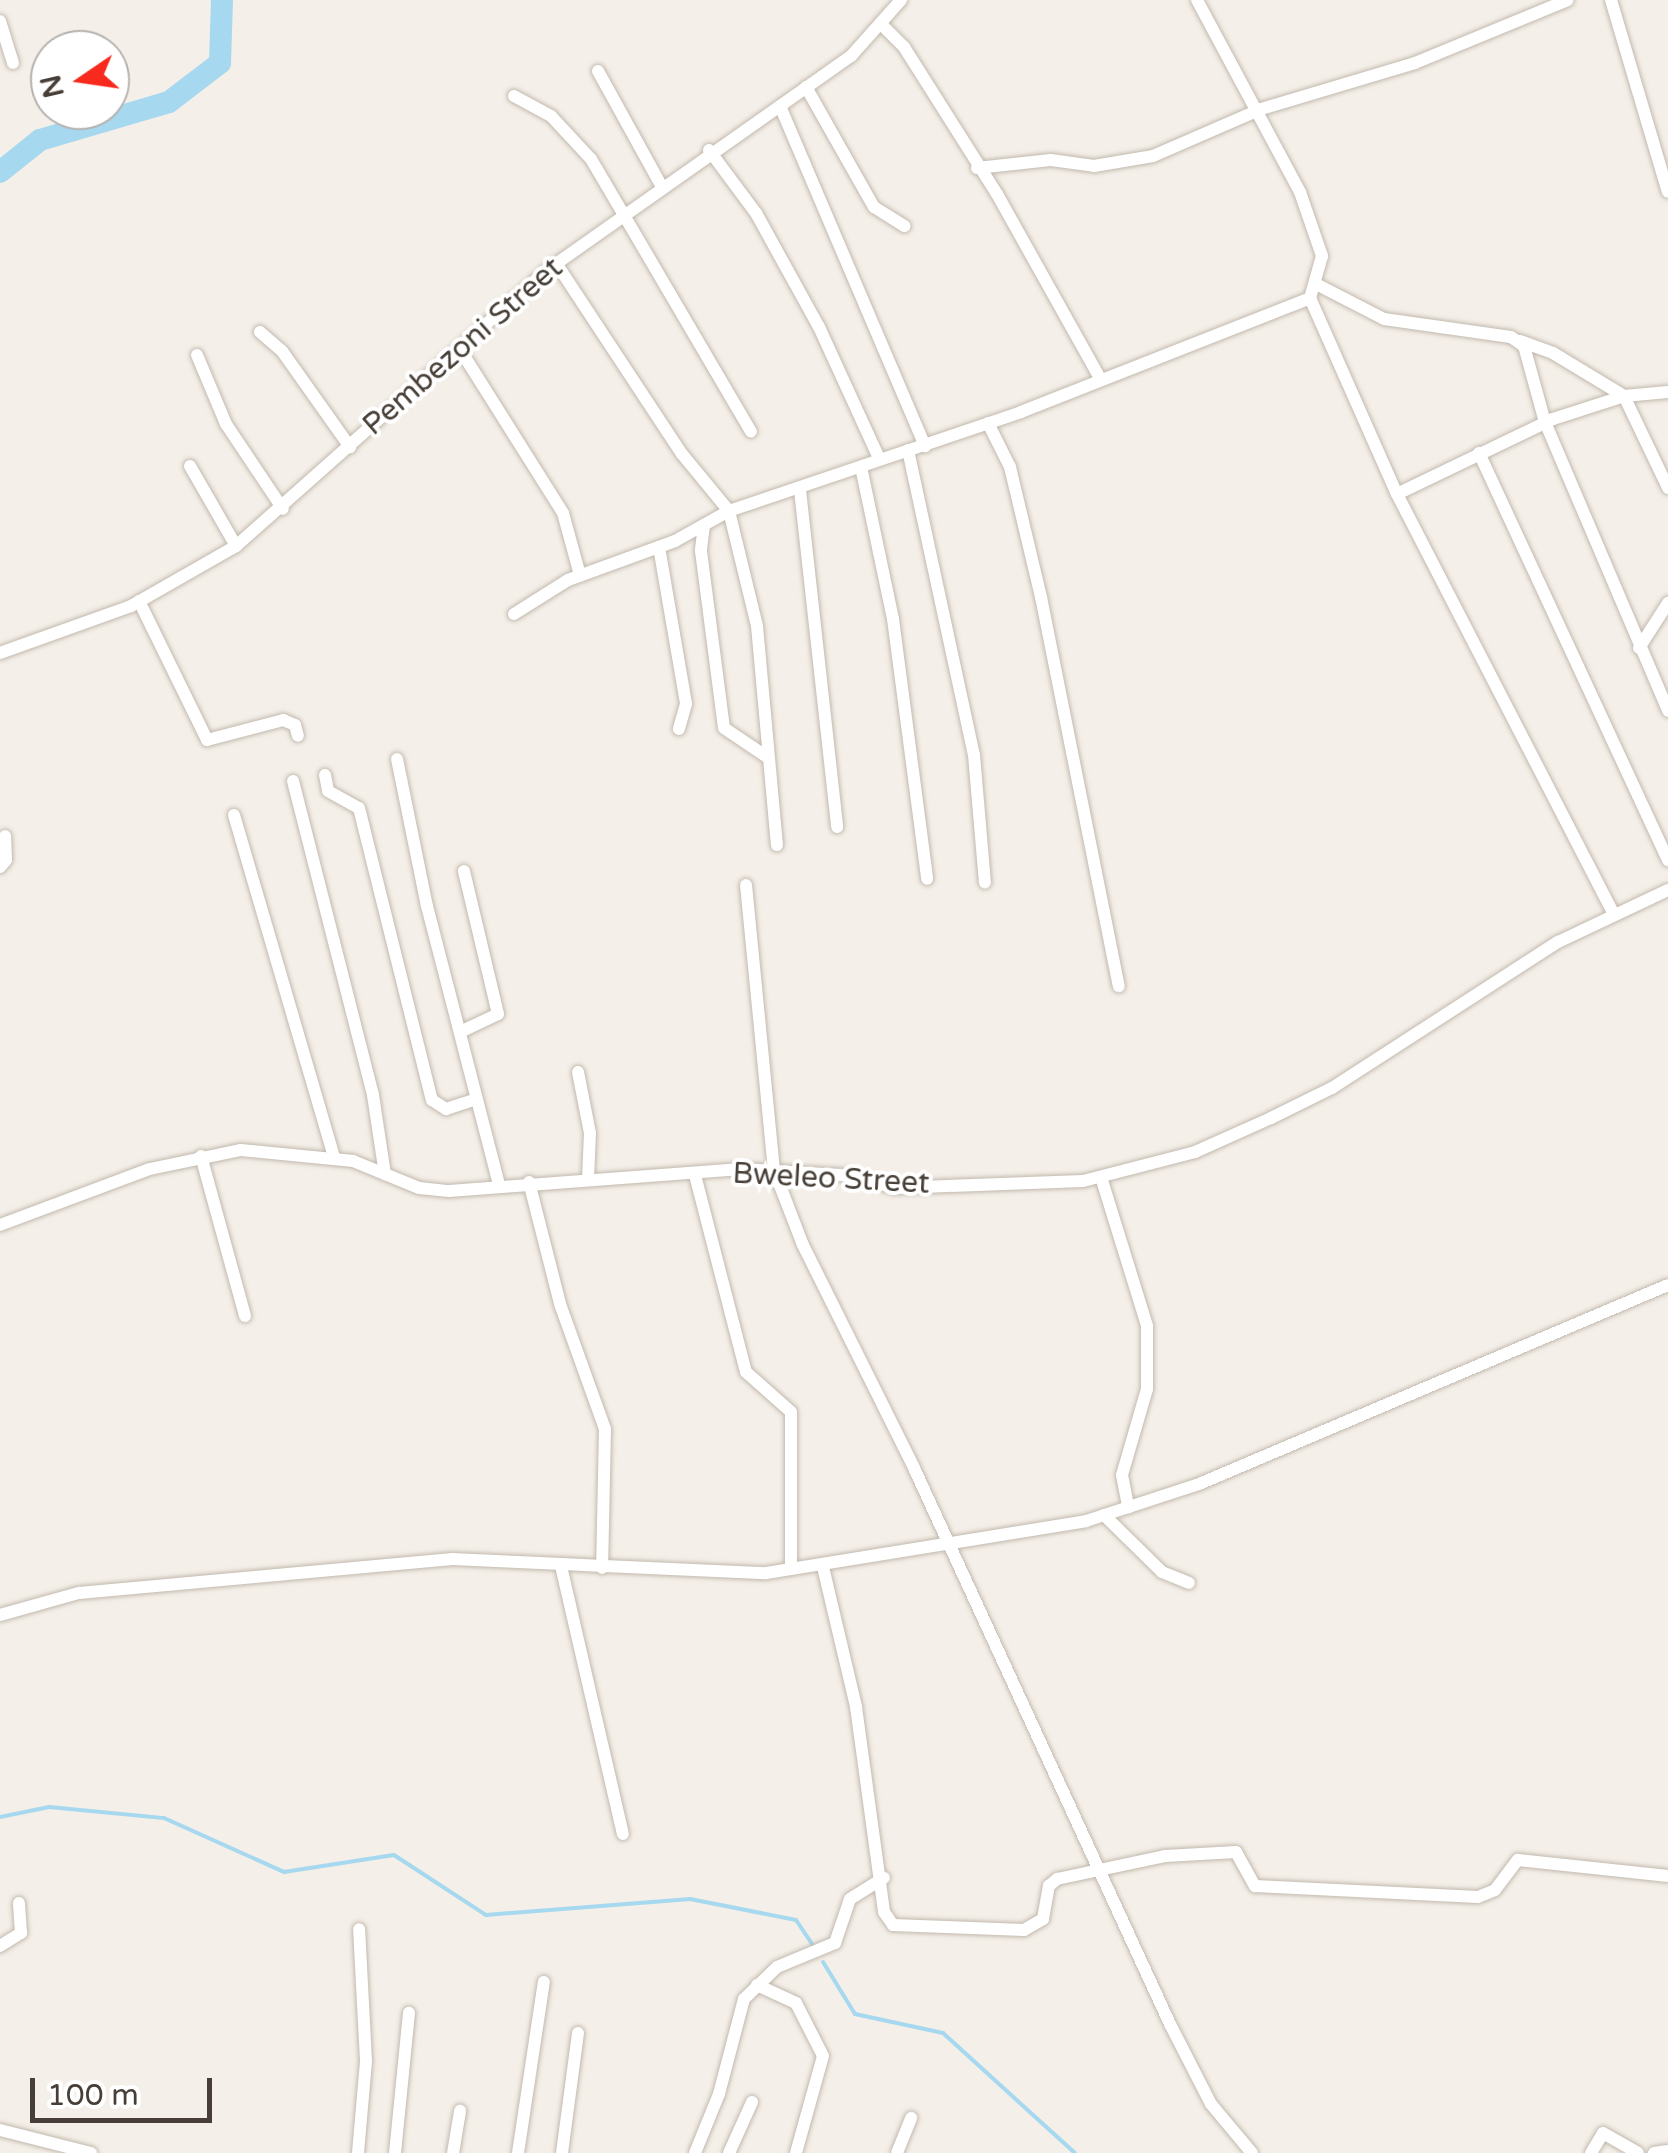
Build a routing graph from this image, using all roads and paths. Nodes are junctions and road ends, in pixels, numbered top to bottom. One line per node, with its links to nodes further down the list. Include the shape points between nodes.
1 (901, 0): 6 (street, Pembezoni Street)
2 (1197, 0): 12 (street)
3 (1568, 0): 12 (street, via 1415,63)
4 (1612, 0): 16 (street)
5 (0, 21): 7 (street)
6 (881, 24): 9 (street, Pembezoni Street); 14 (street, via 912,59)
7 (13, 63)
8 (598, 71): 15 (street)
9 (806, 87): 11 (street, Pembezoni Street); 18 (street, via 874,207)
10 (514, 96): 17 (street, via 570,132)
11 (780, 106): 13 (street, Pembezoni Street); 32 (street)
12 (1261, 109): 14 (street, via 1124,164 1050,160); 20 (street, via 1322,256)
13 (709, 150): 15 (street, Pembezoni Street); 36 (street, via 756,214 820,327)
14 (978, 168): 26 (street)
15 (661, 184): 17 (street, Pembezoni Street)
16 (1668, 192)
17 (626, 211): 19 (street, Pembezoni Street); 31 (street)
18 (905, 226)
19 (556, 263): 24 (street, Pembezoni Street); 43 (street, via 672,441)
20 (1316, 284): 21 (street); 23 (street, via 1398,323)
21 (1310, 298): 26 (street); 41 (street)
22 (260, 332): 33 (street, via 282,350)
23 (1518, 340): 28 (street); 29 (street)
24 (461, 352): 33 (street, Pembezoni Street); 47 (street, via 563,513)
25 (197, 355): 42 (street, via 226,424)
26 (1100, 378): 30 (street)
27 (1668, 392): 28 (street)
28 (1624, 396): 29 (street); 39 (street)
29 (1545, 422): 35 (street); 51 (street)
30 (988, 423): 32 (street); 72 (street, via 1010,467 1041,597)
31 (751, 432)
32 (925, 446): 34 (street)
33 (350, 448): 42 (street, Pembezoni Street)
34 (908, 450): 36 (street); 68 (street, via 974,755)
35 (1479, 453): 41 (street); 64 (street)
36 (879, 458): 38 (street)
37 (190, 466): 45 (street)
38 (861, 467): 40 (street); 67 (street, via 893,619)
39 (1668, 488)
40 (800, 490): 43 (street); 61 (street)
41 (1397, 494): 71 (street)
42 (283, 508): 45 (street, Pembezoni Street)
43 (729, 511): 44 (street); 56 (street, via 757,626)
44 (704, 525): 46 (street); 56 (street, via 724,728)
45 (236, 546): 48 (street, Pembezoni Street)
46 (659, 547): 47 (street); 54 (street, via 686,704)
47 (580, 575): 50 (street)
48 (139, 601): 52 (street, Pembezoni Street); 55 (street, via 206,740 283,720 295,725)
49 (1668, 603): 51 (street)
50 (514, 614)
51 (1639, 648): 53 (street)
52 (0, 653)
53 (1668, 711)
54 (680, 729)
55 (298, 736)
56 (767, 756): 63 (street)
57 (397, 760): 73 (street)
58 (325, 775): 75 (street, via 328,791 359,808 432,1100 446,1109)
59 (293, 781): 79 (street, via 374,1095)
60 (234, 815): 77 (street)
61 (837, 828)
62 (5, 836): 65 (street)
63 (777, 845)
64 (1668, 860)
65 (0, 867)
66 (464, 872): 73 (street, via 498,1014)
67 (927, 878)
68 (985, 883)
69 (746, 885): 78 (street)
70 (1668, 890): 71 (street, Bweleo Street)
71 (1614, 914): 81 (street, Bweleo Street, via 1558,942 1332,1088 1195,1152)
72 (1119, 986)
73 (460, 1032): 75 (street)
74 (578, 1072): 82 (street, via 590,1133)
75 (476, 1098): 84 (street)
76 (201, 1156): 77 (street, Bweleo Street, via 241,1150); 85 (street, Bweleo Street); 87 (street)
77 (334, 1158): 79 (street, Bweleo Street)
78 (774, 1170): 80 (street, Bweleo Street); 81 (street, Bweleo Street, via 858,1176 894,1188); 90 (street, via 836,1320)
79 (385, 1174): 84 (street, Bweleo Street, via 434,1190)
80 (695, 1175): 82 (street, Bweleo Street); 94 (street, via 746,1372 791,1412)
81 (1101, 1177): 88 (street, via 1147,1326 1146,1389 1122,1475)
82 (588, 1178): 83 (street, Bweleo Street)
83 (529, 1182): 84 (street, Bweleo Street); 93 (street, via 560,1304 605,1429)
84 (499, 1184)
85 (0, 1225)
86 (1668, 1285): 88 (street, via 1394,1404)
87 (245, 1316)
88 (1128, 1507): 89 (street)
89 (1104, 1515): 90 (street); 95 (street, via 1162,1572)
90 (946, 1544): 92 (street); 98 (street)
91 (561, 1566): 93 (street); 96 (street, via 452,1558 219,1576 79,1593); 97 (street)
92 (823, 1566): 94 (street); 100 (street, via 850,1674)
93 (602, 1568): 94 (street)
94 (792, 1570)
95 (1189, 1584)
96 (0, 1615)
97 (623, 1834)
98 (1100, 1866): 99 (street, via 1236,1852 1255,1886 1478,1896 1495,1890 1518,1860); 100 (street, via 1057,1878 1043,1919 1010,1932 893,1925 884,1912); 123 (street, via 1198,2080)
99 (1668, 1876)
100 (884, 1878): 105 (street, via 850,1900 835,1943 777,1967)
101 (19, 1903): 103 (street, via 21,1933)
102 (359, 1929): 114 (street, via 366,2061)
103 (0, 1946)
104 (544, 1982): 117 (street)
105 (757, 1985): 119 (street, via 740,2006 720,2094); 121 (street, via 796,2004 821,2046 822,2072)
106 (408, 2014): 115 (street)
107 (578, 2033): 118 (street)
108 (752, 2102): 120 (street)
109 (460, 2112): 116 (street)
110 (911, 2118): 122 (street)
111 (0, 2130): 113 (street)
112 (1668, 2151): 126 (street)
113 (91, 2153)
114 (358, 2153)
115 (395, 2153)
116 (453, 2153)
117 (518, 2153)
118 (562, 2153)
119 (695, 2153)
120 (729, 2153)
121 (796, 2153)
122 (897, 2153)
123 (1252, 2153)
124 (1590, 2153): 125 (street, via 1602,2133)
125 (1638, 2153)
126 (1654, 2153)

